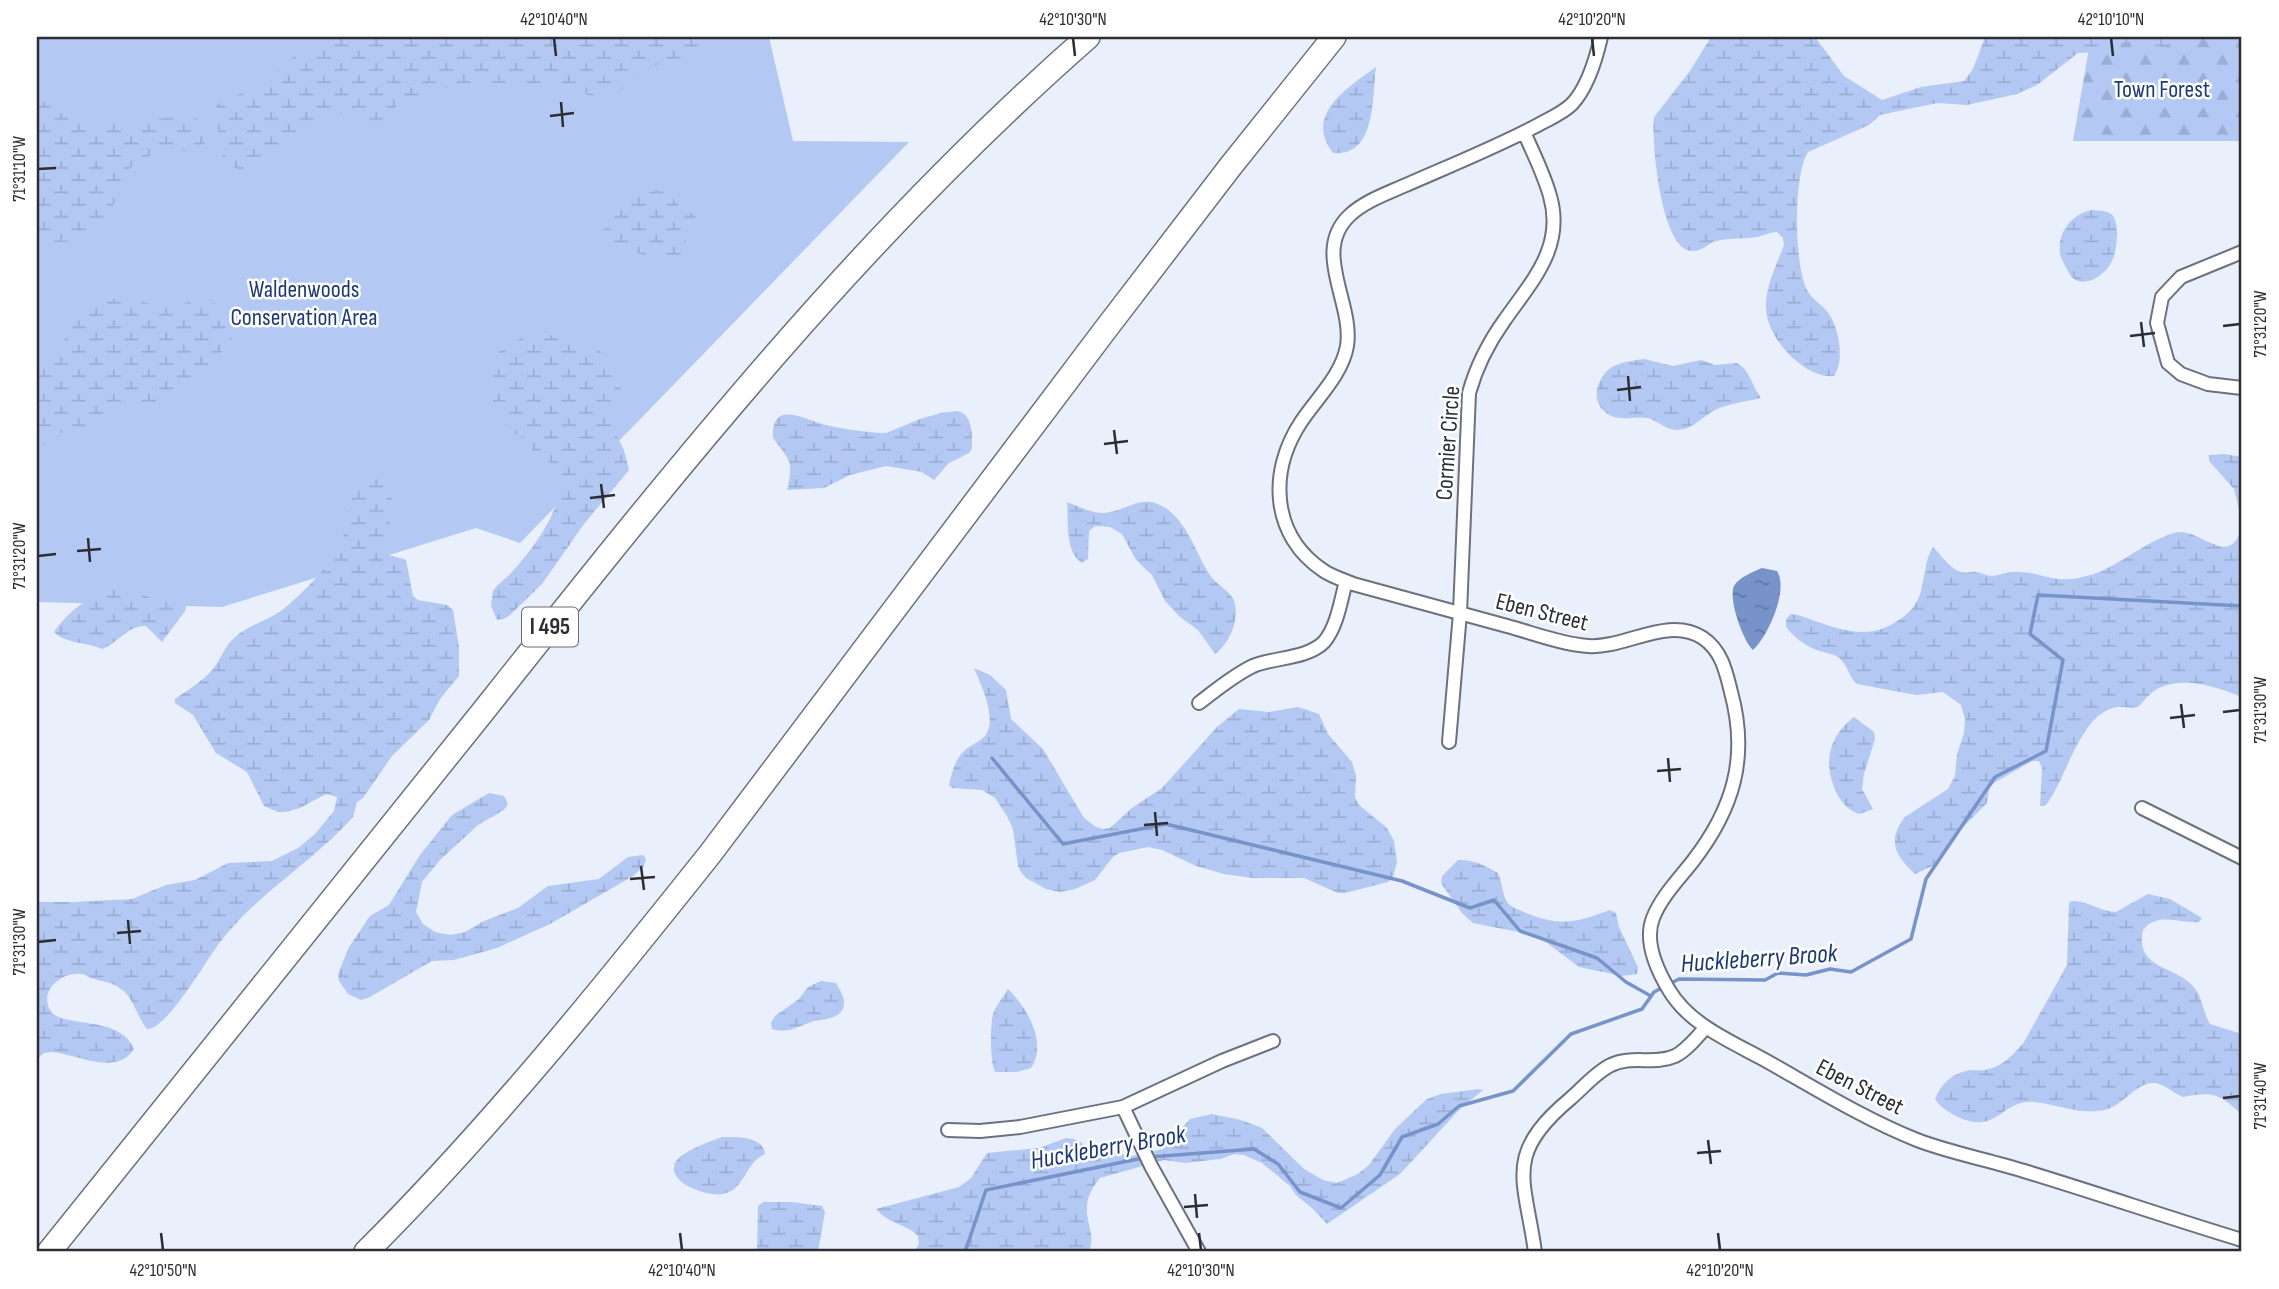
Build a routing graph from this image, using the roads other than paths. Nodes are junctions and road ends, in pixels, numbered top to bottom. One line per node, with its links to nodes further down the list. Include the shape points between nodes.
1 (1088, 37): 18 (highway, I 495, via 890,228 737,396)
2 (1334, 37): 19 (highway, via 1230,167 727,833 541,1063)
3 (1601, 37): 4 (street, Eben Street, via 1578,96 1562,112)
4 (1524, 132): 7 (street, Eben Street, via 1371,202 1352,213 1338,232 1333,254 1347,322 1345,356 1288,444 1280,467 1279,493 1282,516 1300,548 1321,569); 8 (street, Cormier Circle, via 1550,196 1553,236 1546,261 1502,323 1473,379)
5 (2242, 252): 6 (street, via 2181,277 2162,297 2157,323 2168,363 2181,374 2208,384)
6 (2242, 388)
7 (1346, 581): 8 (street, Eben Street); 9 (street, via 1333,627 1315,650 1250,667)
8 (1460, 613): 10 (street, Cormier Circle); 13 (street, Eben Street, via 1584,646 1678,631 1705,640 1720,657 1737,723 1732,793 1719,823 1662,902 1650,934 1653,956 1671,993)
9 (1199, 703)
10 (1449, 742)
11 (2142, 807): 12 (street)
12 (2242, 858)
13 (1706, 1027): 17 (street, Eben Street, via 1918,1140); 21 (street, via 1675,1056 1612,1065 1560,1107 1535,1135 1522,1171)
14 (1273, 1041): 15 (street)
15 (1123, 1107): 16 (street, via 1020,1127); 20 (street)
16 (948, 1130)
17 (2242, 1240)
18 (49, 1252)
19 (366, 1252)
20 (1199, 1252)
21 (1535, 1252)

